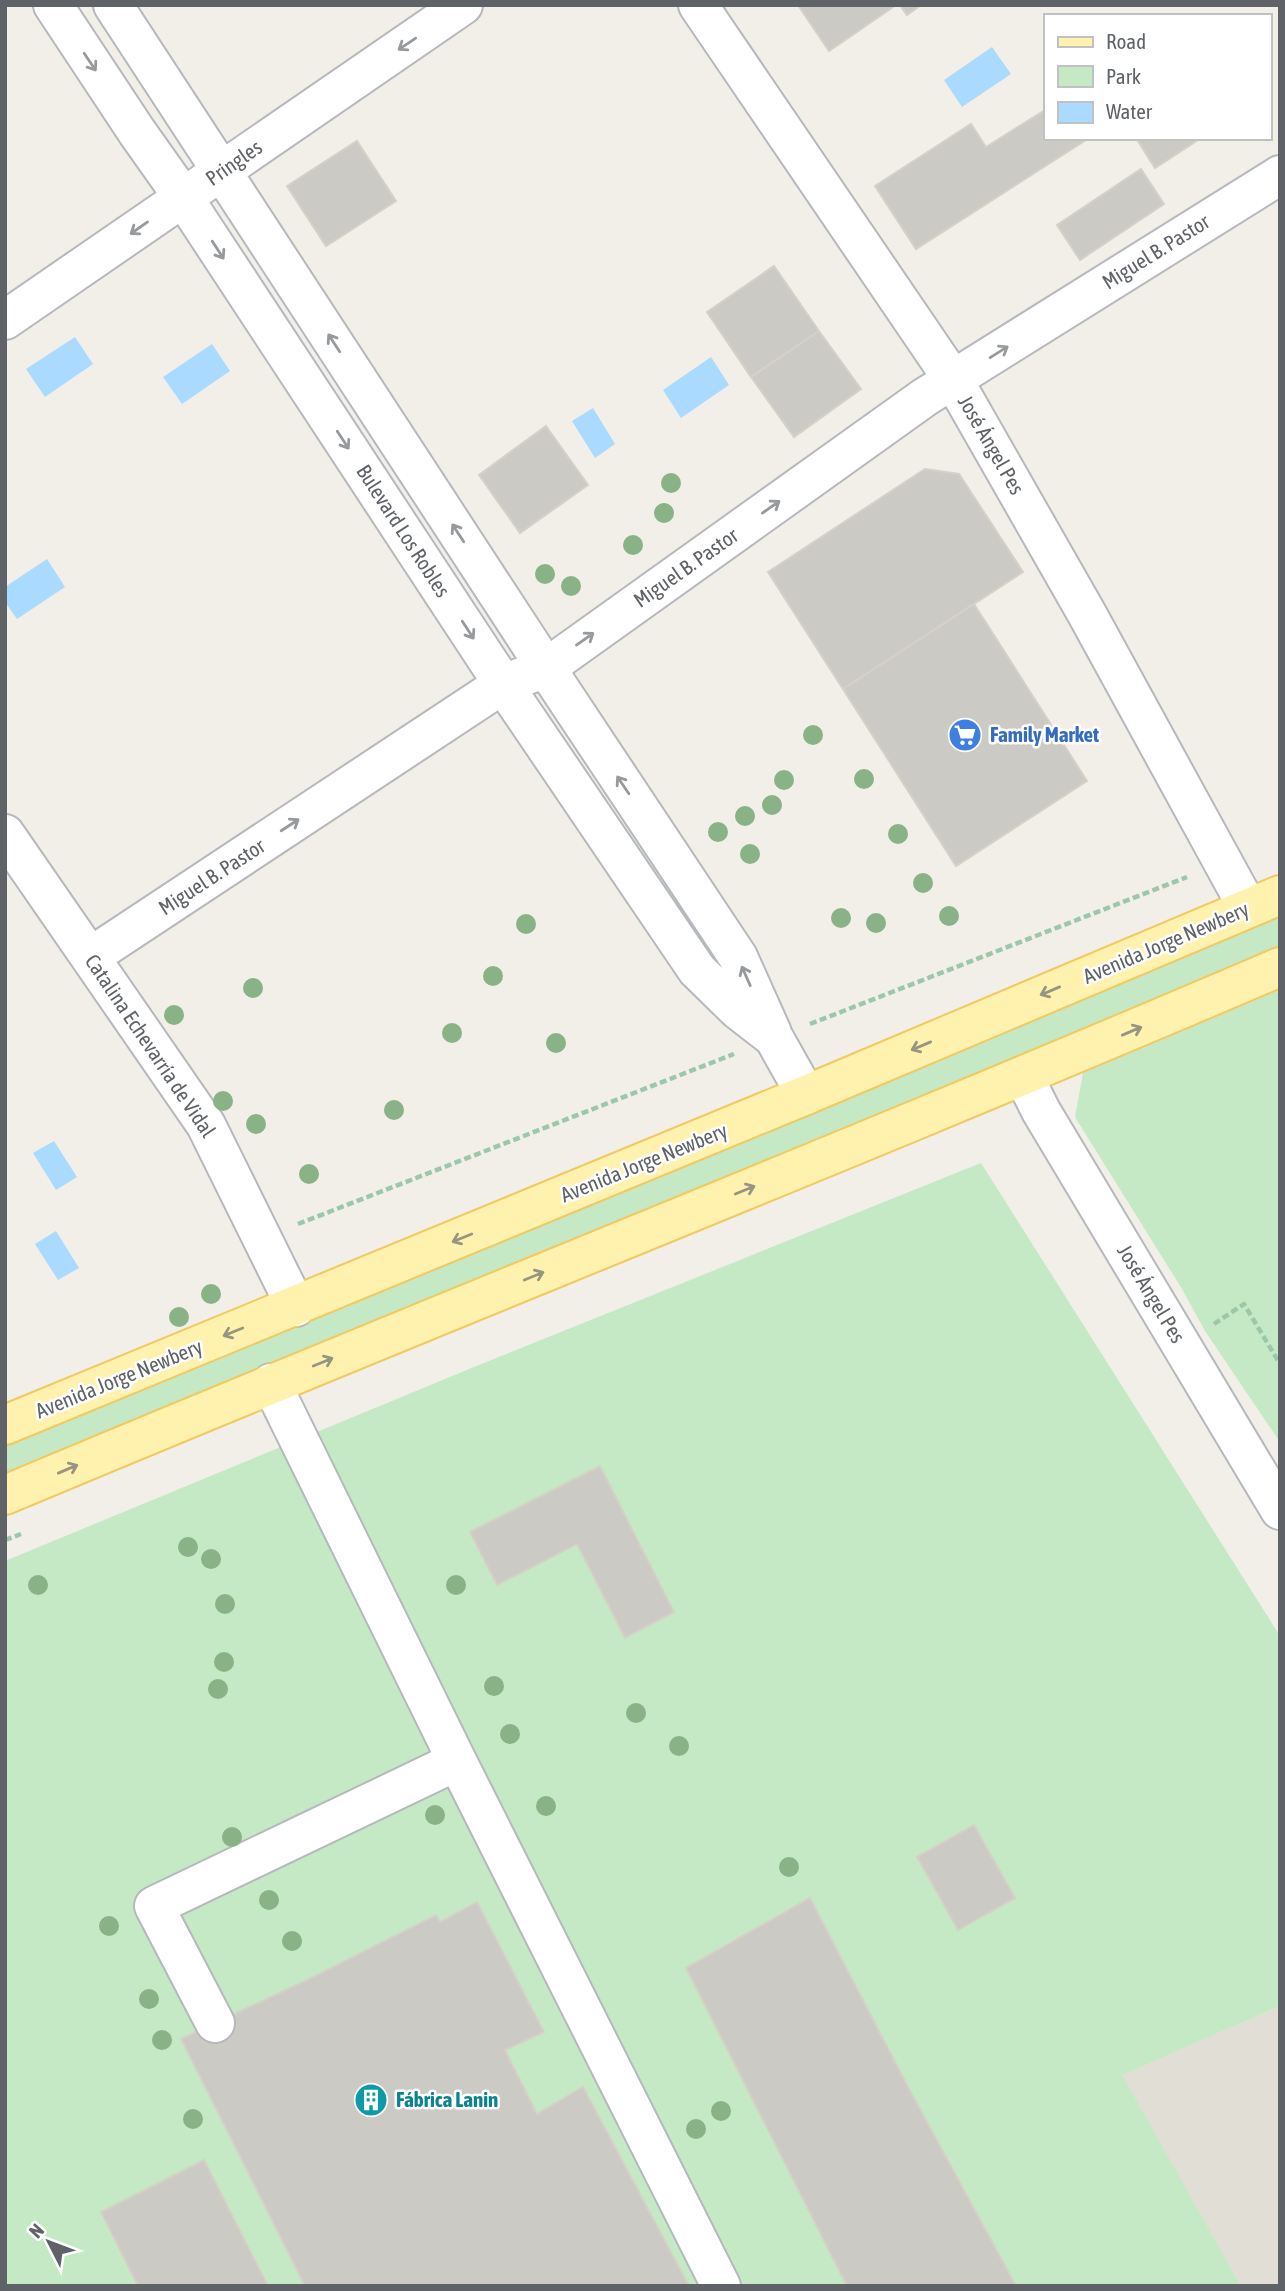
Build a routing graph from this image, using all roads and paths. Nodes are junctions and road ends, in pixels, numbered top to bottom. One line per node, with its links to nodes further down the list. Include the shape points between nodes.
1 (52, 5): 7 (street, Bulevard Los Robles, one-way to 7)
2 (113, 5): 5 (street, Bulevard Los Robles)
3 (463, 5): 5 (street, Pringles, one-way to 5)
4 (698, 5): 9 (street, José Ángel Pes)
5 (222, 171): 7 (street, Pringles); 10 (street, Bulevard Los Robles, one-way to 5)
6 (1280, 174): 9 (street, Miguel B. Pastor, one-way to 6)
7 (183, 197): 8 (street, Pringles, one-way to 8); 11 (street, Bulevard Los Robles, one-way to 11)
8 (5, 320)
9 (954, 381): 10 (street, Miguel B. Pastor, one-way to 9, via 925,397); 13 (street, José Ángel Pes, via 1074,590)
10 (545, 668): 11 (street, Miguel B. Pastor); 16 (street, Bulevard Los Robles, one-way to 10, via 738,957)
11 (503, 684): 14 (street, Miguel B. Pastor, one-way to 11); 16 (street, Bulevard Los Robles, via 697,971)
12 (5, 834): 14 (street, Catalina Echevarría de Vidal)
13 (1264, 901): 18 (main road, Avenida Jorge Newbery, one-way to 18)
14 (90, 957): 19 (street, Catalina Echevarría de Vidal, via 206,1125)
15 (1280, 967): 17 (main road, one-way to 15)
16 (774, 1038): 18 (street, Bulevard Los Robles)
17 (1024, 1077): 22 (main road, one-way to 17); 25 (street, José Ángel Pes)
18 (806, 1096): 19 (main road, Avenida Jorge Newbery, one-way to 19)
19 (296, 1307): 23 (main road, Avenida Jorge Newbery, one-way to 23)
20 (1205, 1331): 21 (path, via 1244,1304)
21 (1280, 1363)
22 (271, 1383): 24 (main road, one-way to 22); 26 (street)
23 (5, 1426)
24 (5, 1495)
25 (1280, 1510)
26 (457, 1761): 27 (street, via 154,1906); 28 (street)
27 (215, 2023)
28 (721, 2286)

